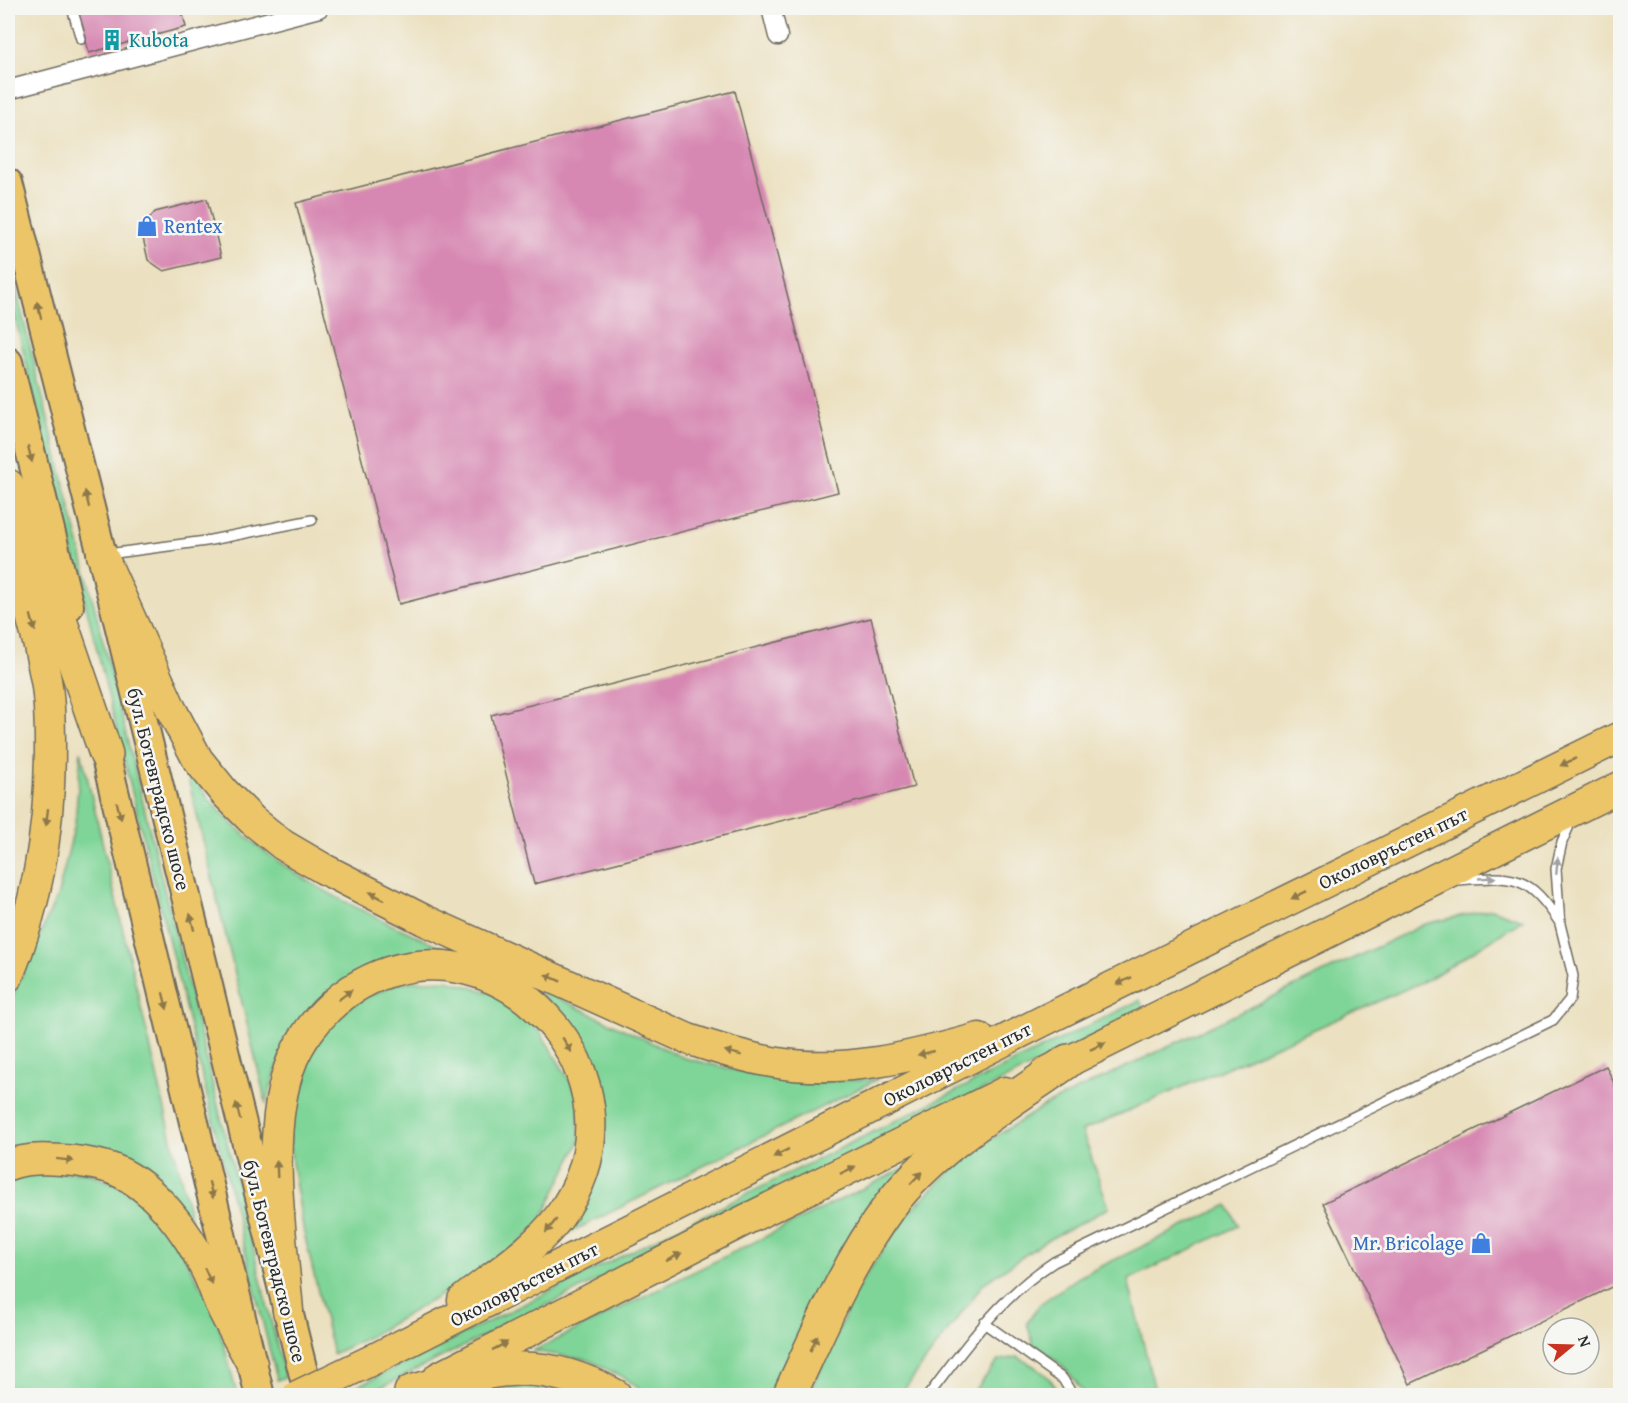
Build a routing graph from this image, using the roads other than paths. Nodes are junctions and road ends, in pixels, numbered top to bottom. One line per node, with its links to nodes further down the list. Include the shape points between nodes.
1 (72, 8): 5 (lane)
2 (319, 8): 6 (street)
3 (771, 8): 4 (street)
4 (778, 36)
5 (81, 39)
6 (8, 90)
7 (8, 183): 12 (main road, бул. Ботевградско шосе, one-way to 7)
8 (8, 362): 14 (main road, one-way to 14)
9 (8, 486): 14 (highway, via 48,585)
10 (312, 520): 12 (lane, via 206,541)
11 (8, 548): 19 (highway, one-way to 19, via 27,601 46,681 50,750 49,803 37,882)
12 (102, 555): 20 (highway, one-way to 12, via 893,1060 815,1066 773,1063 688,1039 424,920 283,845 224,792 198,760 171,709); 23 (main road, бул. Ботевградско шосе, one-way to 12)
13 (1620, 736): 20 (highway, Околовръстен път, one-way to 20)
14 (106, 754): 26 (main road, one-way to 26)
15 (1620, 787): 16 (highway)
16 (1577, 808): 17 (highway); 18 (lane, one-way to 16, via 1556,869 1562,842)
17 (1428, 882): 18 (lane, one-way to 18, via 1509,878 1545,899); 21 (highway, one-way to 17)
18 (1560, 924): 24 (lane, via 1574,976 1570,999 1553,1020 1054,1262 1019,1287)
19 (8, 976)
20 (1043, 1021): 25 (highway, Околовръстен път, one-way to 25)
21 (1068, 1061): 27 (highway, one-way to 21, via 747,1219); 32 (highway, one-way to 21, via 838,1293 890,1206 946,1148)
22 (8, 1165): 26 (highway, one-way to 26, via 50,1158 84,1162 115,1170 139,1186 167,1209 187,1237)
23 (288, 1311): 25 (highway, one-way to 25, via 277,1150 278,1115 293,1058 324,1012 364,982 415,966 468,971 494,979 519,994 561,1034 586,1088 590,1141 574,1190 544,1235); 30 (main road, бул. Ботевградско шосе)
24 (984, 1323): 33 (lane); 34 (lane, via 1063,1379)
25 (411, 1341): 29 (highway, Околовръстен път, bridge)
26 (252, 1364): 28 (main road)
27 (406, 1394): 31 (highway, via 485,1371 514,1368 572,1375)
28 (260, 1395)
29 (297, 1395)
30 (309, 1395)
31 (615, 1395)
32 (789, 1395)
33 (928, 1395)
34 (1073, 1395)

